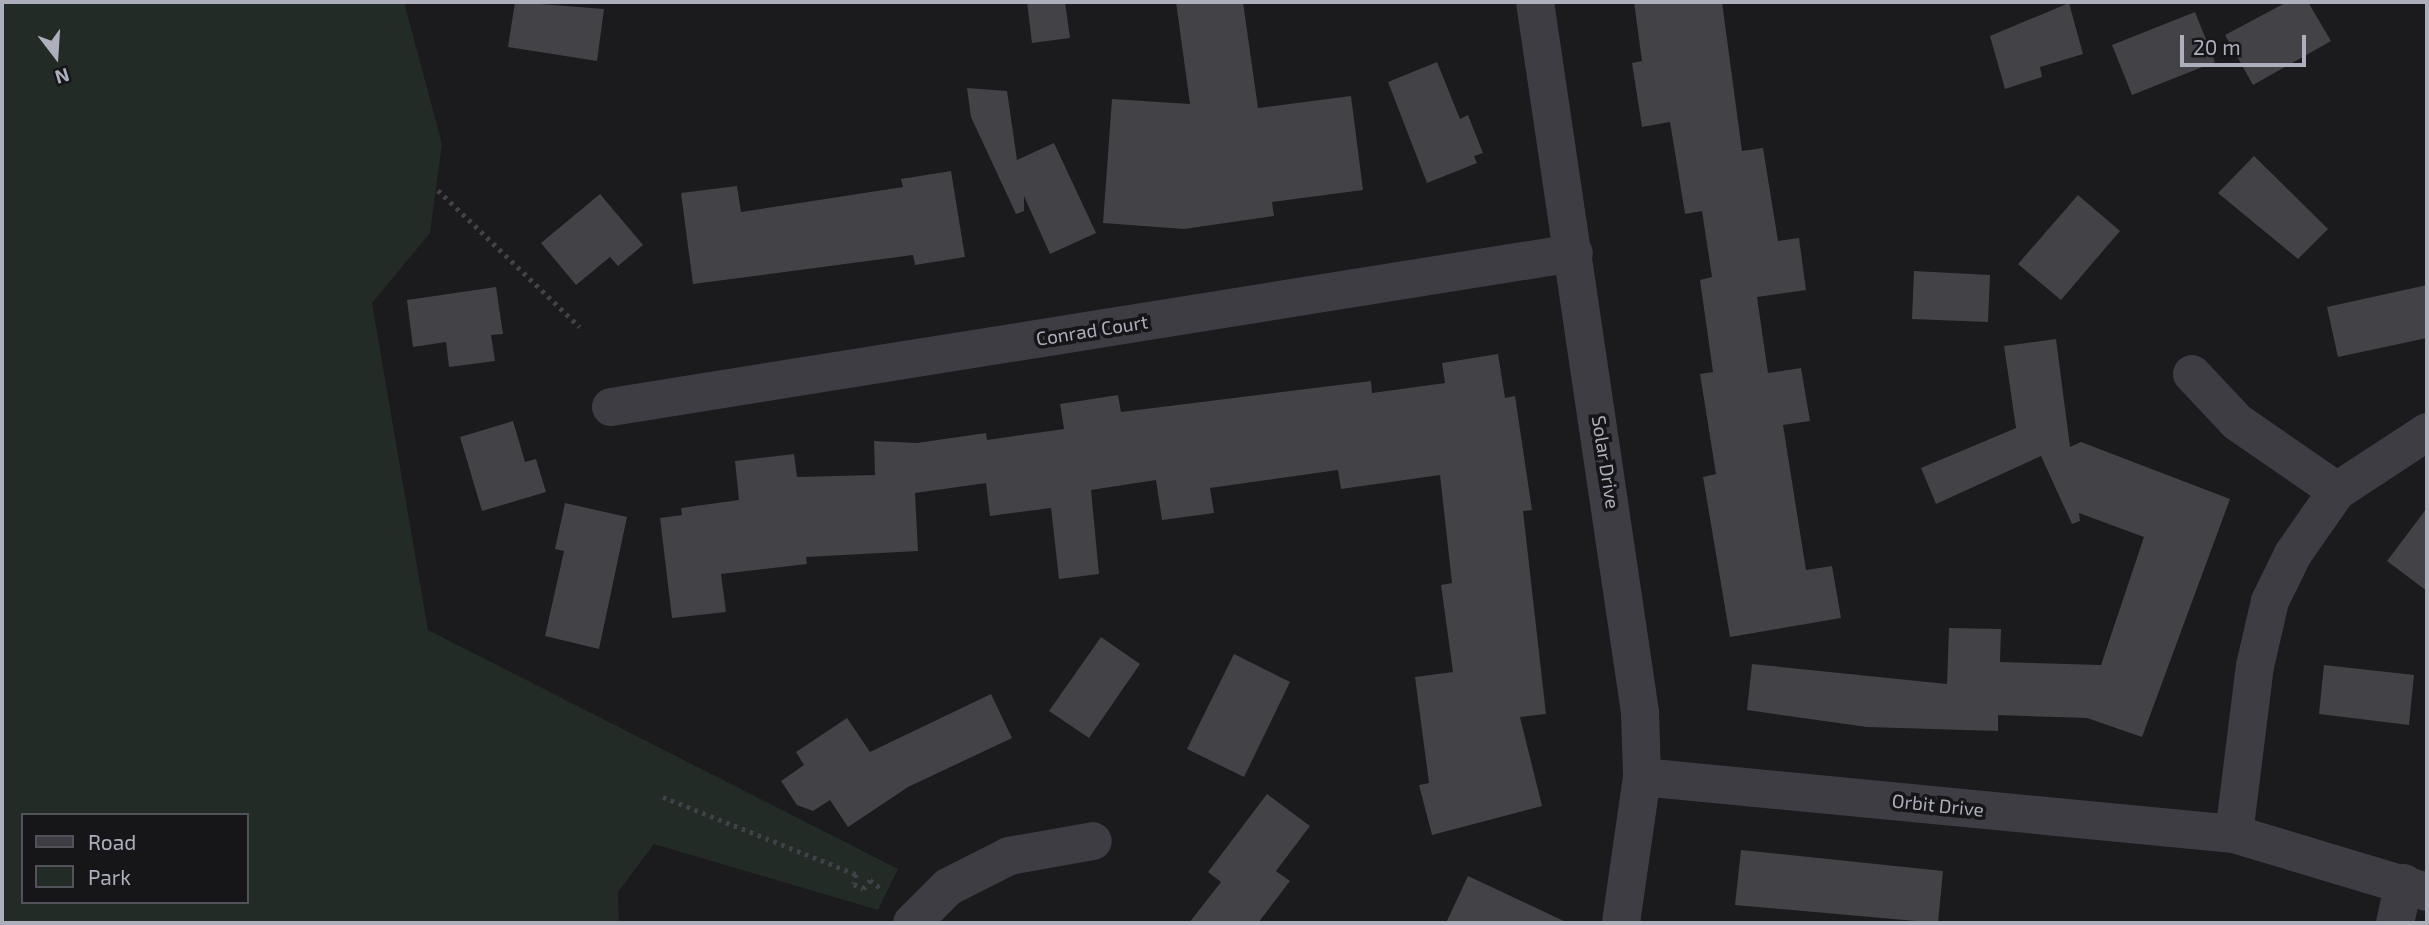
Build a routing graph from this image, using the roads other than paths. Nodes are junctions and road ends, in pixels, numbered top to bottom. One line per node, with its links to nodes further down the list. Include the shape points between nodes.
1 (1535, 2): 2 (street, Solar Drive)
2 (1574, 253): 4 (street, Conrad Court); 7 (street, Solar Drive, via 1632,636)
3 (2192, 374): 6 (street, via 2237,422)
4 (611, 407)
5 (2427, 432): 6 (street)
6 (2337, 491): 8 (street, via 2293,554 2270,601)
7 (1642, 777): 8 (street, Orbit Drive); 12 (street, Solar Drive)
8 (2234, 834): 10 (street, Orbit Drive)
9 (1093, 841): 11 (street, via 1009,856 948,887)
10 (2416, 888): 13 (street)
11 (912, 923)
12 (1620, 923)
13 (2395, 923)

